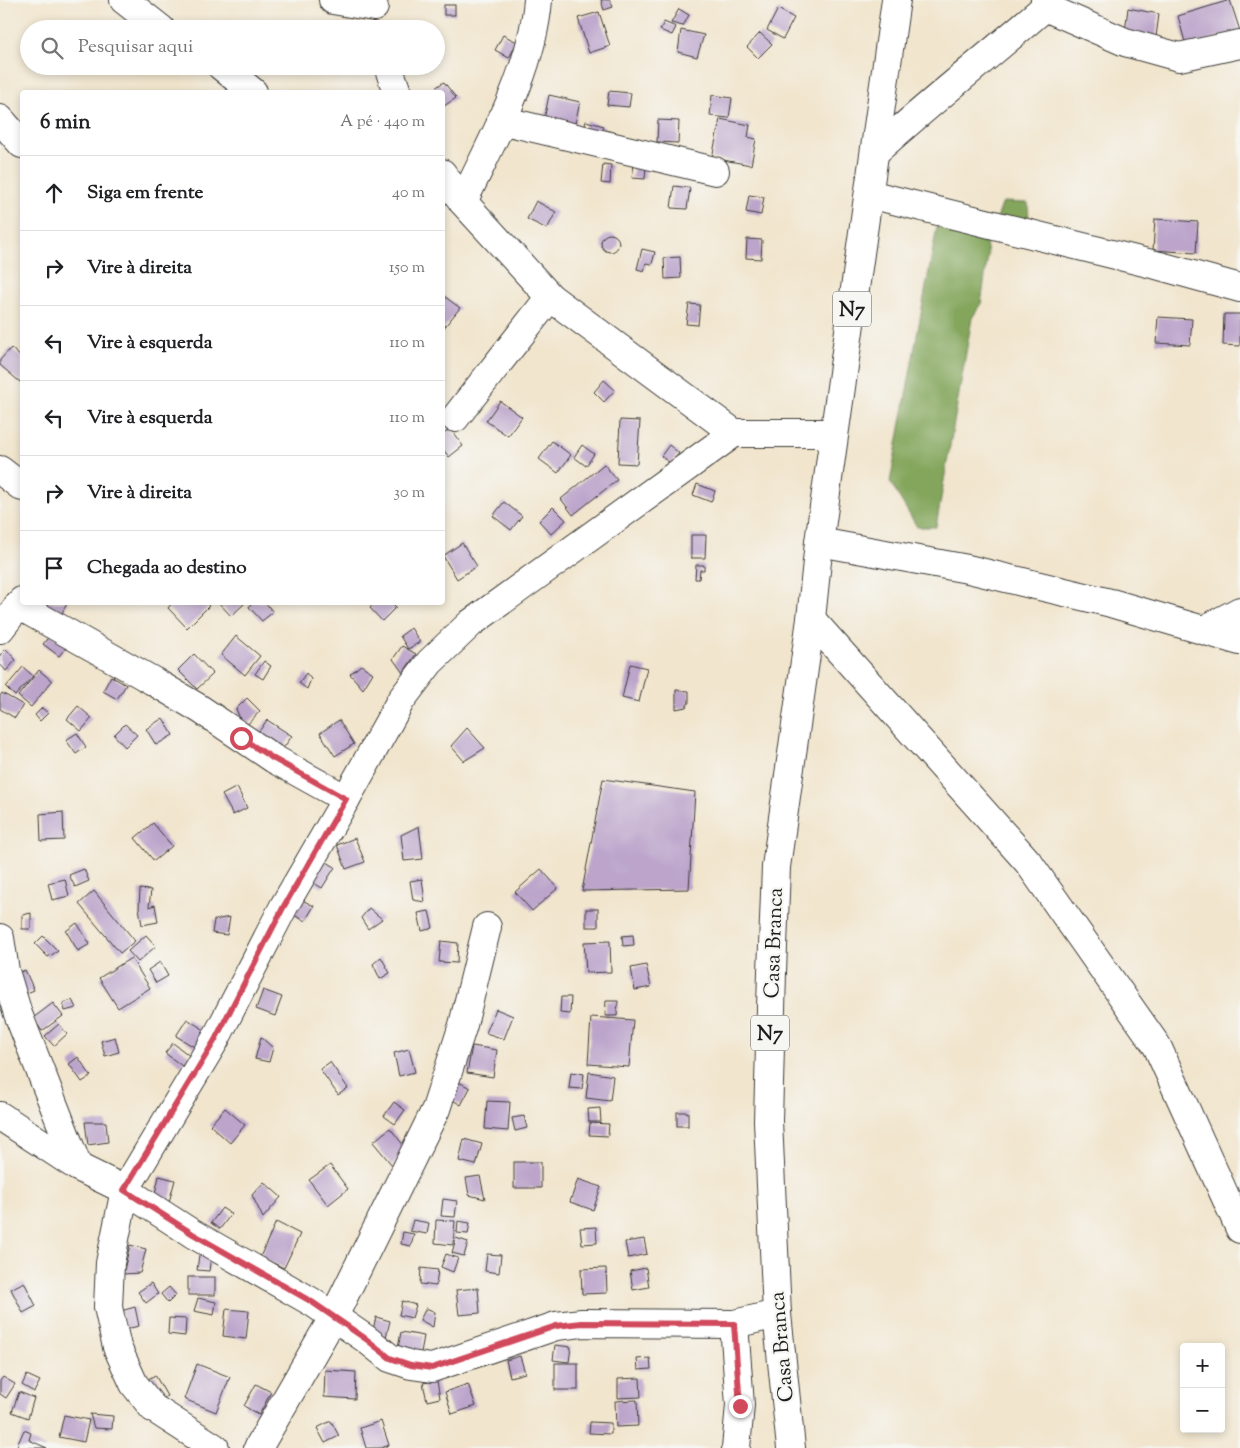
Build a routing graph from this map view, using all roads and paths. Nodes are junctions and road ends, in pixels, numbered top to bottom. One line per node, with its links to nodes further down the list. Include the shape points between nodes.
1 (124, 0): 7 (main road)
2 (333, 0): 6 (main road)
3 (538, 0): 12 (main road, via 530,46)
4 (896, 0): 14 (main road, N7)
5 (1045, 3): 8 (main road, via 1125,42 1179,57); 14 (main road, via 1005,42 923,108)
6 (374, 12)
7 (150, 20)
8 (1240, 44)
9 (391, 75): 10 (main road)
10 (396, 90)
11 (0, 119): 13 (main road)
12 (501, 120): 15 (main road); 16 (main road)
13 (20, 142)
14 (875, 152): 17 (main road, N7)
15 (715, 171)
16 (451, 191): 19 (main road)
17 (869, 194): 18 (main road); 22 (main road, N7)
18 (1240, 288)
19 (550, 297): 20 (main road); 21 (main road)
20 (455, 418)
21 (734, 433): 22 (main road); 33 (main road, via 471,623 430,662 401,700)
22 (834, 433): 25 (main road, N7)
23 (0, 470): 24 (main road)
24 (20, 485)
25 (819, 542): 29 (main road, N7); 31 (main road, via 968,569 1111,603)
26 (20, 603): 30 (main road)
27 (23, 605): 33 (main road, via 200,709 274,759)
28 (1240, 611): 31 (main road)
29 (811, 619): 39 (main road, via 1028,862 1157,1046); 40 (main road, Casa Branca / N7, via 776,867 768,1121)
30 (0, 629)
31 (1204, 630): 32 (main road)
32 (1240, 641)
33 (346, 799): 38 (main road, via 284,906 215,1040)
34 (487, 926): 41 (main road, via 463,1025 436,1109)
35 (0, 938): 37 (main road, via 5,971 18,1014)
36 (0, 1116): 37 (main road)
37 (78, 1167): 38 (main road)
38 (124, 1190): 41 (main road, via 312,1302); 43 (main road, via 110,1263 108,1307 117,1347 134,1384 153,1408)
39 (1240, 1229)
40 (777, 1314): 42 (main road); 46 (main road, Casa Branca / N7)
41 (333, 1318): 42 (main road, via 390,1358 432,1368 556,1326 582,1323); 44 (main road)
42 (734, 1324): 45 (main road, via 740,1406)
43 (215, 1448)
44 (258, 1448)
45 (736, 1448)
46 (791, 1448)

